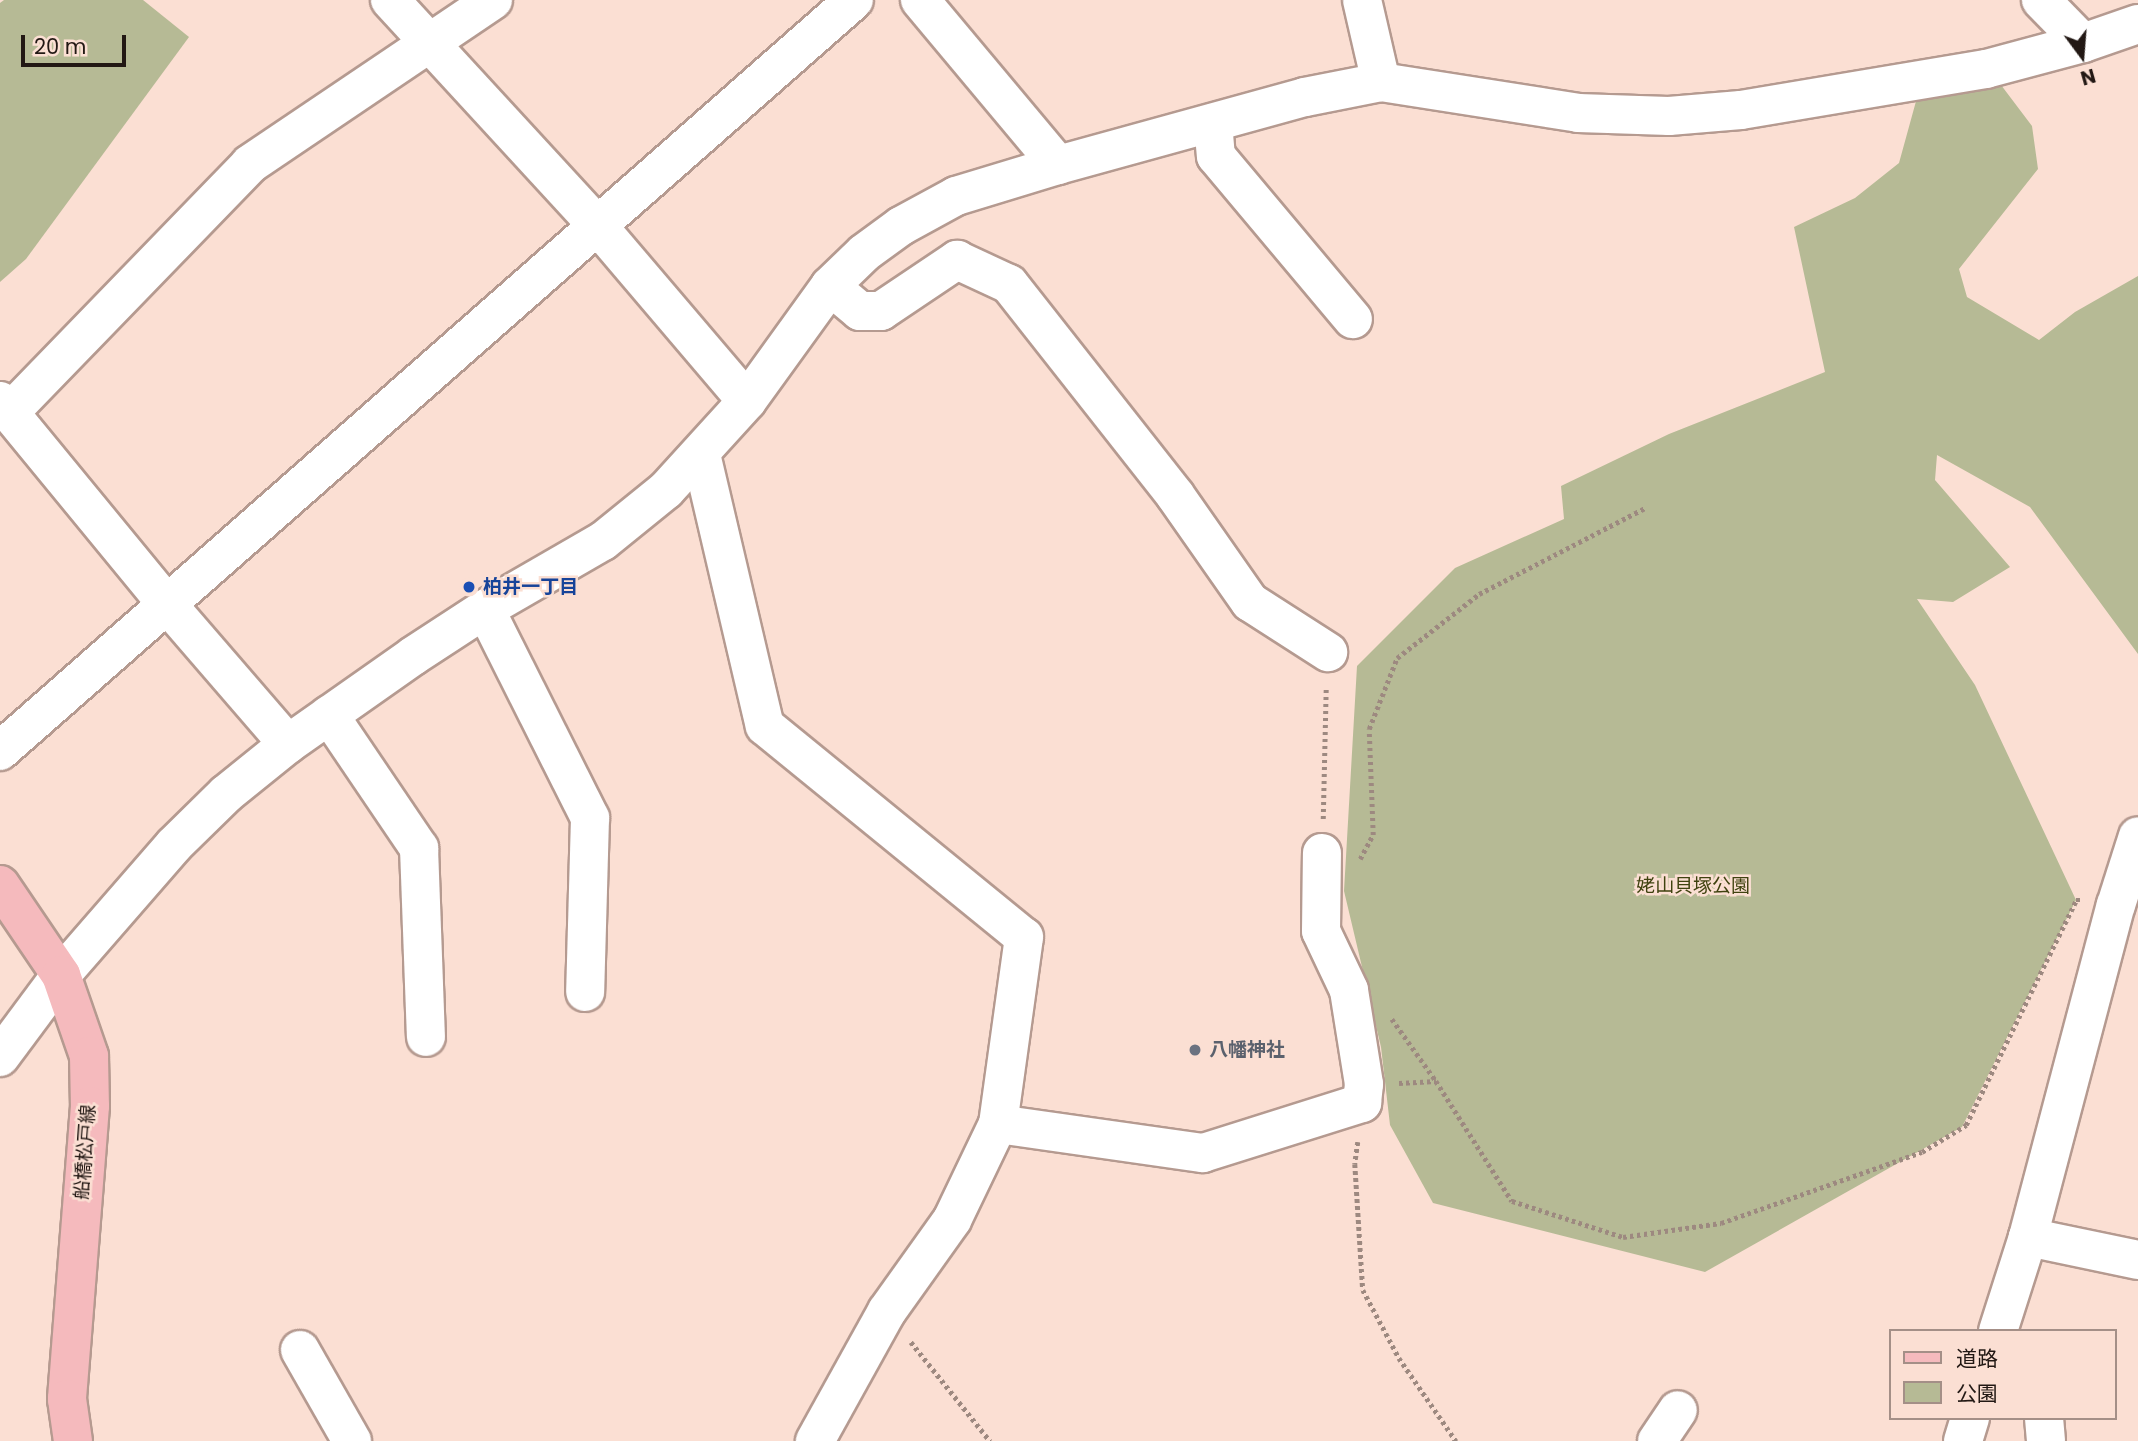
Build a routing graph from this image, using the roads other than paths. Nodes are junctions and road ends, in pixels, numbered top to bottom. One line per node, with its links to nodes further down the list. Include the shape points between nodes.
1 (390, 0): 8 (street)
2 (493, 0): 8 (street)
3 (854, 0): 13 (street)
4 (920, 0): 12 (street)
5 (1362, 0): 10 (street)
6 (2041, 0): 9 (street)
7 (2138, 24): 9 (street)
8 (428, 42): 13 (street); 17 (street, via 250,164)
9 (2082, 43): 10 (street, via 1986,69 1881,88 1669,116 1578,113)
10 (1381, 82): 11 (street)
11 (1213, 123): 12 (street); 15 (street, via 1216,156)
12 (1058, 165): 14 (street, via 956,196 891,233)
13 (597, 225): 16 (street); 19 (street)
14 (830, 286): 16 (street); 21 (street, via 860,311 881,311 957,260 1009,284 1175,495 1250,602)
15 (1353, 319)
16 (747, 401): 18 (street)
17 (5, 407): 19 (street)
18 (701, 454): 20 (street, via 666,490 603,541); 32 (street, via 765,726 1024,937)
19 (167, 604): 23 (street); 24 (street)
20 (485, 609): 22 (street); 29 (street, via 590,818)
21 (1328, 652)
22 (329, 715): 23 (street); 30 (street, via 419,848)
23 (288, 744): 28 (street, via 226,794 174,845)
24 (0, 751)
25 (2138, 836): 33 (street)
26 (1339, 861): 32 (street, via 1321,931 1349,990 1364,1084 1362,1103 1203,1153)
27 (0, 885): 28 (main road, 船橋松戸線)
28 (61, 975): 31 (street); 39 (main road, 船橋松戸線, via 89,1055 90,1105 67,1399)
29 (585, 992)
30 (426, 1037)
31 (0, 1057)
32 (998, 1124): 41 (street, via 952,1220 887,1311)
33 (2028, 1237): 34 (street); 35 (street)
34 (2138, 1260)
35 (2006, 1324)
36 (300, 1350): 40 (street)
37 (1969, 1420): 42 (street)
38 (2044, 1420): 43 (street)
39 (73, 1441)
40 (352, 1441)
41 (815, 1441)
42 (1963, 1441)
43 (2046, 1441)

